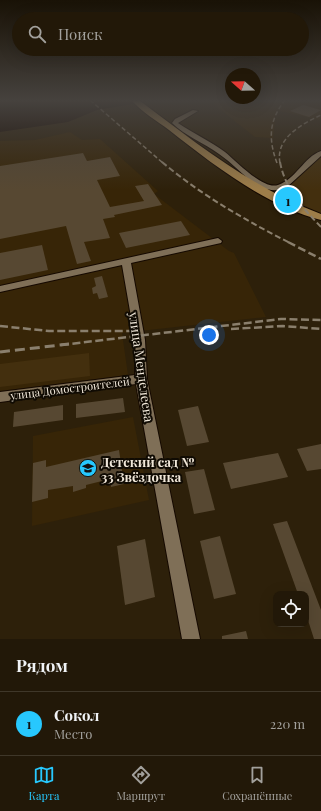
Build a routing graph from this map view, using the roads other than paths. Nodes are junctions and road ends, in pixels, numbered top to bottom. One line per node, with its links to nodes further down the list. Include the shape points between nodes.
1 (174, 130): 4 (main road, via 226,169 261,191 288,205)
2 (185, 130): 3 (street, via 263,184 275,188 287,183)
3 (321, 153)
4 (321, 217)
5 (218, 241): 6 (street)
6 (126, 261): 7 (street); 8 (street, улица Менделеева, via 140,340)
7 (0, 289)
8 (141, 379): 9 (street, улица Домостроителей); 10 (street, улица Менделеева)
9 (0, 397)
10 (190, 639)

